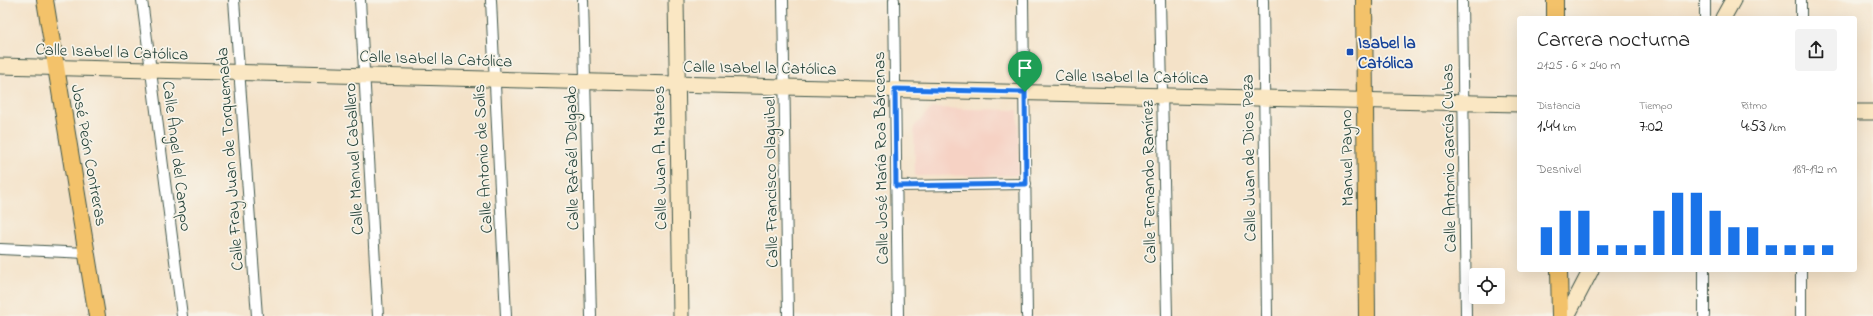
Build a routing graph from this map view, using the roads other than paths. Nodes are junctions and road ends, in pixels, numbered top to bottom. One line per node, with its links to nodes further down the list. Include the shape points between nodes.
1 (44, 0): 24 (main road, José Peón Contreras)
2 (142, 0): 25 (street, Calle Ángel del Campo)
3 (234, 0): 26 (street, Calle Fray Juan de Torquemada)
4 (360, 0): 27 (street, Calle Manuel Caballero)
5 (491, 0): 28 (street, Calle Antonio de Solís)
6 (583, 0): 29 (street, Calle Rafaél Delgado)
7 (676, 0): 30 (street, Calle Juan A. Mateos)
8 (783, 0): 31 (street, Calle Francisco Olaguibel)
9 (894, 0): 32 (street, Calle José María Roa Bárcenas)
10 (1024, 0): 33 (street)
11 (1160, 0): 34 (street, Calle Fernando Ramírez)
12 (1263, 0): 35 (street, Calle Juan de Dios Peza)
13 (1364, 0): 36 (main road, Manuel Payno)
14 (1462, 0): 37 (street, Calle Antonio García Cubas)
15 (1555, 0): 19 (main road)
16 (1705, 0): 20 (street)
17 (1733, 0): 21 (street)
18 (1801, 0): 22 (street)
19 (1555, 16)
20 (1705, 16)
21 (1725, 16)
22 (1801, 16)
23 (0, 66): 24 (street, Calle Isabel la Católica)
24 (56, 68): 25 (street, Calle Isabel la Católica); 44 (main road, José Peón Contreras)
25 (151, 71): 26 (street, Calle Isabel la Católica); 50 (street, Calle Ángel del Campo)
26 (239, 73): 27 (street, Calle Isabel la Católica); 51 (street, Calle Fray Juan de Torquemada)
27 (364, 75): 28 (street, Calle Isabel la Católica); 52 (street, Calle Manuel Caballero)
28 (495, 79): 29 (street, Calle Isabel la Católica); 53 (street, Calle Antonio de Solís)
29 (585, 81): 30 (street, Calle Isabel la Católica); 54 (street, Calle Rafaél Delgado)
30 (677, 85): 31 (street, Calle Isabel la Católica); 55 (street, Calle Juan A. Mateos)
31 (784, 87): 32 (street, Calle Isabel la Católica); 56 (street, Calle Francisco Olaguibel)
32 (895, 89): 33 (street, Calle Isabel la Católica); 42 (street, Calle José María Roa Bárcenas)
33 (1025, 92): 34 (street, Calle Isabel la Católica); 41 (street)
34 (1162, 95): 35 (street, Calle Isabel la Católica); 59 (street, Calle Fernando Ramírez)
35 (1263, 98): 36 (street, Calle Isabel la Católica); 60 (street, Calle Juan de Dios Peza)
36 (1364, 100): 37 (street, Calle Isabel la Católica); 61 (main road, Manuel Payno)
37 (1462, 102): 38 (street, Calle Isabel la Católica); 62 (street, Calle Antonio García Cubas)
38 (1517, 104)
39 (1857, 112): 40 (street)
40 (1873, 112)
41 (1026, 184): 42 (street); 58 (street)
42 (896, 186): 57 (street, Calle José María Roa Bárcenas)
43 (0, 249): 44 (street)
44 (87, 253): 49 (main road, José Peón Contreras)
45 (1559, 272): 63 (main road)
46 (1590, 272): 64 (street)
47 (1704, 272): 65 (street)
48 (1801, 272): 66 (street)
49 (98, 316)
50 (182, 316)
51 (257, 316)
52 (378, 316)
53 (506, 316)
54 (591, 316)
55 (681, 316)
56 (788, 316)
57 (898, 316)
58 (1027, 316)
59 (1167, 316)
60 (1267, 316)
61 (1367, 316)
62 (1466, 316)
63 (1560, 316)
64 (1567, 316)
65 (1704, 316)
66 (1801, 316)

